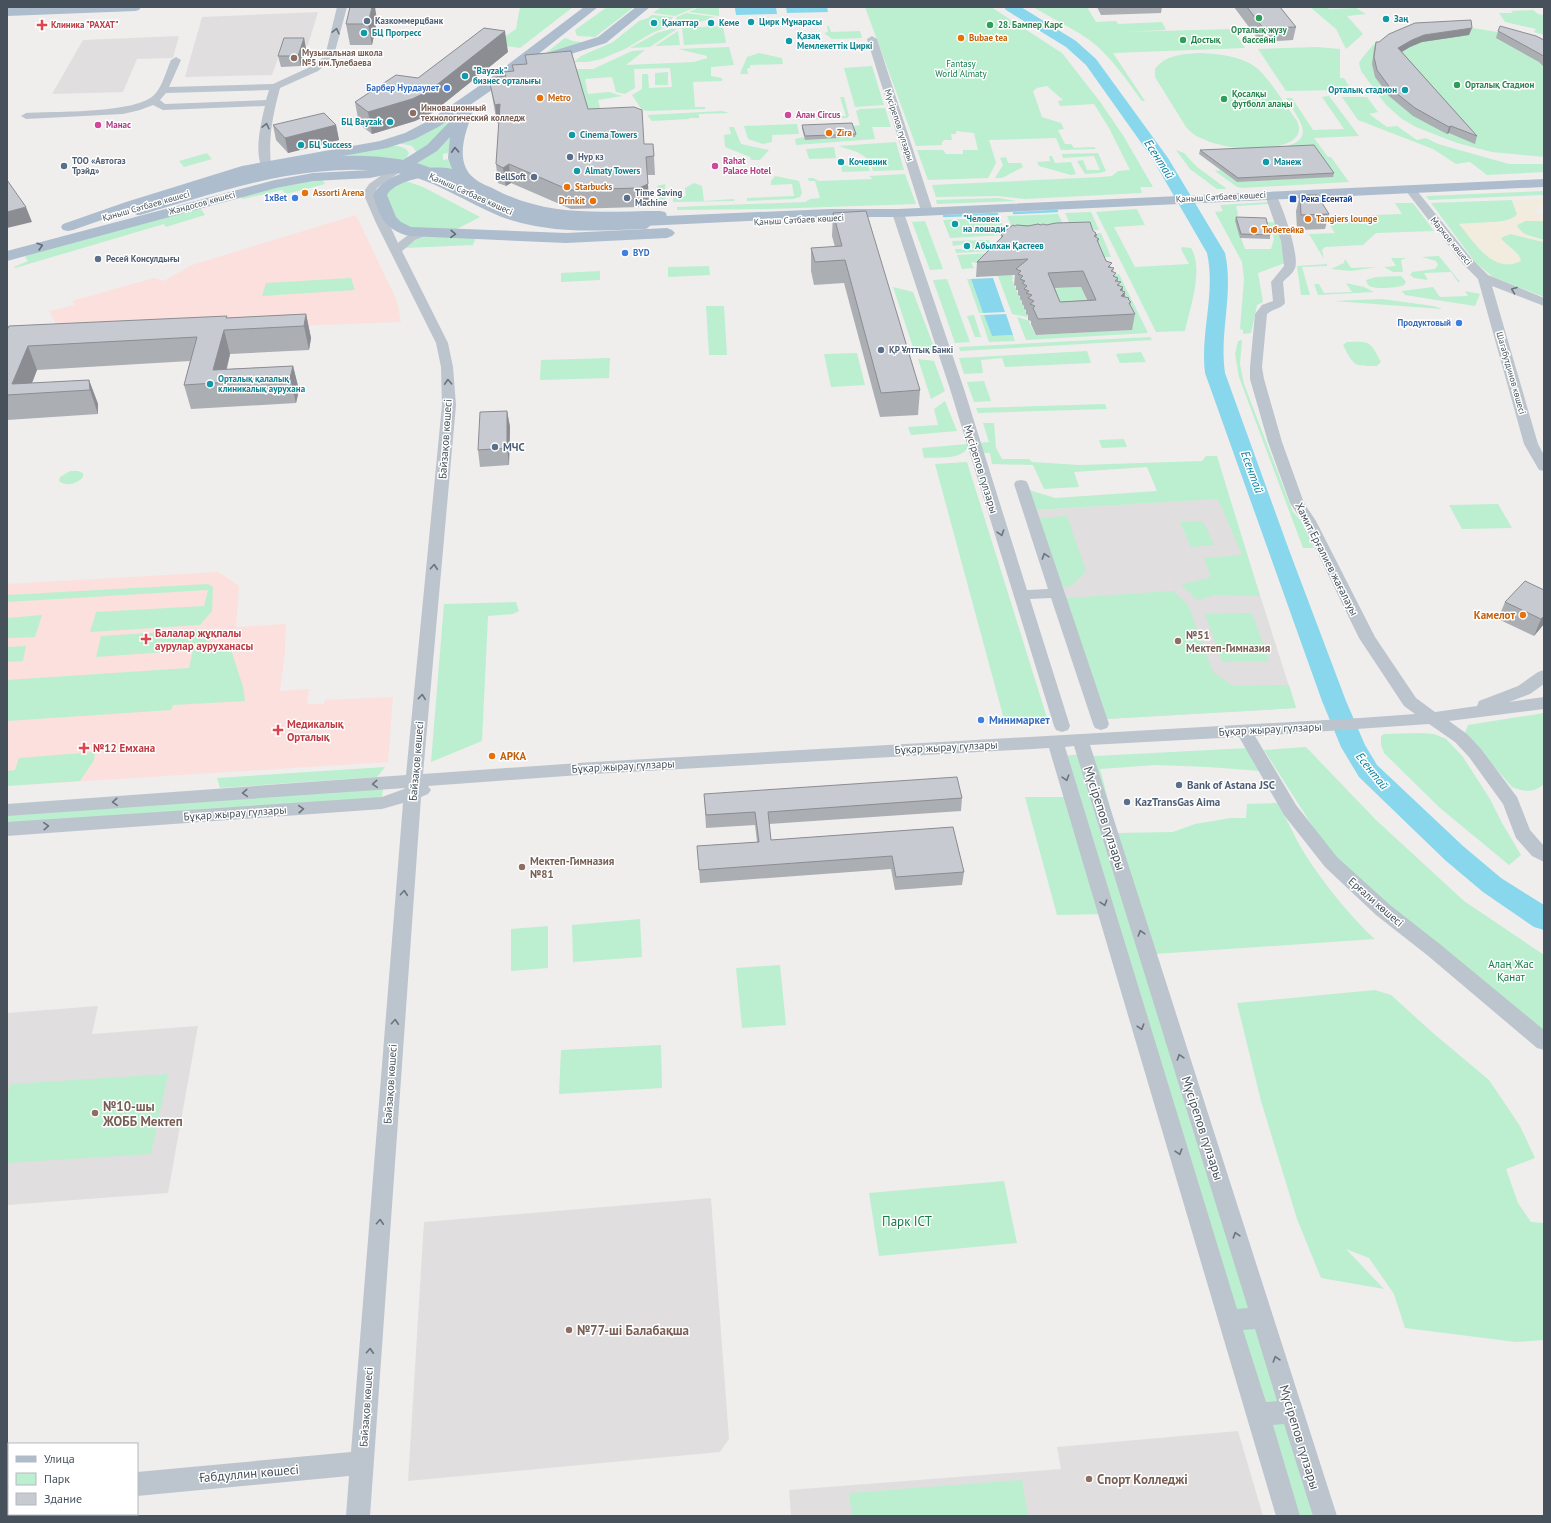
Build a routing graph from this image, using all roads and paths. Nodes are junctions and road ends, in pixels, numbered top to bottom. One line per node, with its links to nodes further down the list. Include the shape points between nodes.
1 (135, 7): 6 (main road)
2 (342, 7): 12 (street, one-way to 2, via 314,69 330,57)
3 (592, 7): 7 (main road, Байзақов көшесі)
4 (637, 7): 7 (main road, via 604,35 593,39 575,40 570,37)
5 (644, 7): 10 (main road, via 602,40)
6 (7, 12)
7 (568, 24): 10 (main road, Байзақов көшесі)
8 (872, 39): 25 (street, Мүсірепов гүлзары)
9 (176, 60): 13 (street)
10 (509, 71): 11 (main road, Байзақов көшесі)
11 (494, 82): 16 (main road, Байзақов көшесі); 18 (main road, Байзақов көшесі, via 426,128)
12 (275, 87): 13 (street); 15 (street)
13 (163, 90): 14 (street)
14 (154, 101): 15 (street, via 163,107); 17 (street, via 123,112)
15 (271, 103): 19 (street, one-way to 15, via 263,147)
16 (465, 114): 20 (main road, Байзақов көшесі, via 432,148); 21 (main road, one-way to 16, via 459,170 454,150 457,133)
17 (26, 116)
18 (382, 145): 19 (main road, Жандосов көшесі); 20 (main road, via 410,149 411,157)
19 (266, 165): 28 (main road, Жандосов көшесі, via 131,205)
20 (403, 166): 28 (main road, Жандосов көшесі, via 370,174 313,177 275,184); 31 (street, Байзақов көшесі, via 369,191)
21 (466, 178): 27 (main road, via 512,203 557,215 644,215); 29 (main road, via 451,173 430,173 400,180 381,190 380,194 392,224 400,229)
22 (1544, 184): 23 (main road, Қаныш Сәтбаев көшесі)
23 (1410, 189): 24 (main road, Қаныш Сәтбаев көшесі); 33 (street, Марков көшесі, via 1467,261)
24 (1271, 195): 25 (main road, Қаныш Сәтбаев көшесі); 42 (street, Хамит Ерғалиев жағалауы, via 1288,245 1290,265 1277,283 1279,303 1266,308 1261,314 1256,367 1268,420 1299,508 1309,521 1367,638 1410,702)
25 (927, 212): 26 (main road, Қаныш Сәтбаев көшесі)
26 (898, 213): 27 (main road, Қаныш Сәтбаев көшесі, via 831,219); 38 (street, Мүсірепов гүлзары, one-way to 38, via 957,389)
27 (760, 220): 28 (main road, Қаныш Сәтбаев көшесі, via 567,231 524,226 488,214 419,180 398,174 359,170 321,171 274,177); 29 (main road, one-way to 27, via 539,238 613,237)
28 (71, 232): 30 (main road, Қаныш Сәтбаев көшесі); 32 (main road, Жандосов көшесі, one-way to 28)
29 (424, 233): 31 (street, via 411,238)
30 (7, 245)
31 (396, 250): 47 (street, Байзақов көшесі, one-way to 31, via 449,393 442,343)
32 (7, 256)
33 (1484, 278): 34 (street, Марков көшесі, one-way to 33); 35 (street, Шагабутдинов көшесі, via 1531,444)
34 (1544, 302)
35 (1544, 466)
36 (1021, 484): 37 (street, one-way to 36)
37 (1058, 593): 38 (street); 43 (street)
38 (1020, 595): 45 (street, Мүсірепов гүлзары)
39 (1544, 676): 40 (street, Бұқар жырау гүлзары)
40 (1524, 690): 41 (street); 42 (street, Бұқар жырау гүлзары, via 1482,706)
41 (1540, 704): 42 (street, Бұқар жырау гүлзары)
42 (1432, 718): 44 (street, Бұқар жырау гүлзары); 50 (street, Хамит Ерғалиев жағалауы, via 1460,738 1475,753 1511,802 1522,833)
43 (1101, 724)
44 (1244, 730): 46 (street, Бұқар жырау гүлзары); 55 (street, Ерғали көшесі, via 1290,810 1331,862 1383,910)
45 (1059, 733): 46 (street, Бұқар жырау гүлзары); 47 (street, Бұқар жырау гүлзары, via 460,778); 52 (street, Мүсірепов гүлзары, one-way to 52)
46 (1080, 739): 51 (street, Мүсірепов гүлзары)
47 (413, 787): 48 (street, Бұқар жырау гүлзары, one-way to 48); 49 (street, Бұқар жырау гүлзары, one-way to 47, via 382,803); 60 (street, Байзақов көшесі, one-way to 47)
48 (7, 810)
49 (7, 829)
50 (1544, 855)
51 (1125, 880): 52 (street); 53 (street, Мүсірепов гүлзары, one-way to 51)
52 (1097, 881): 54 (street, Мүсірепов гүлзары, one-way to 54)
53 (1161, 996): 54 (street); 56 (street, Мүсірепов гүлзары, one-way to 53)
54 (1132, 998): 57 (street, Мүсірепов гүлзары, one-way to 57)
55 (1544, 1042)
56 (1262, 1318): 57 (street); 58 (street, Мүсірепов гүлзары, one-way to 56)
57 (1229, 1320): 59 (street, Мүсірепов гүлзары)
58 (1292, 1412): 59 (street); 64 (street, Мүсірепов гүлзары)
59 (1257, 1415): 63 (street, Мүсірепов гүлзары)
60 (361, 1463): 61 (street, Ғабдуллин көшесі); 62 (street, Байзақов көшесі)
61 (138, 1484)
62 (358, 1516)
63 (1288, 1516)
64 (1325, 1516)

